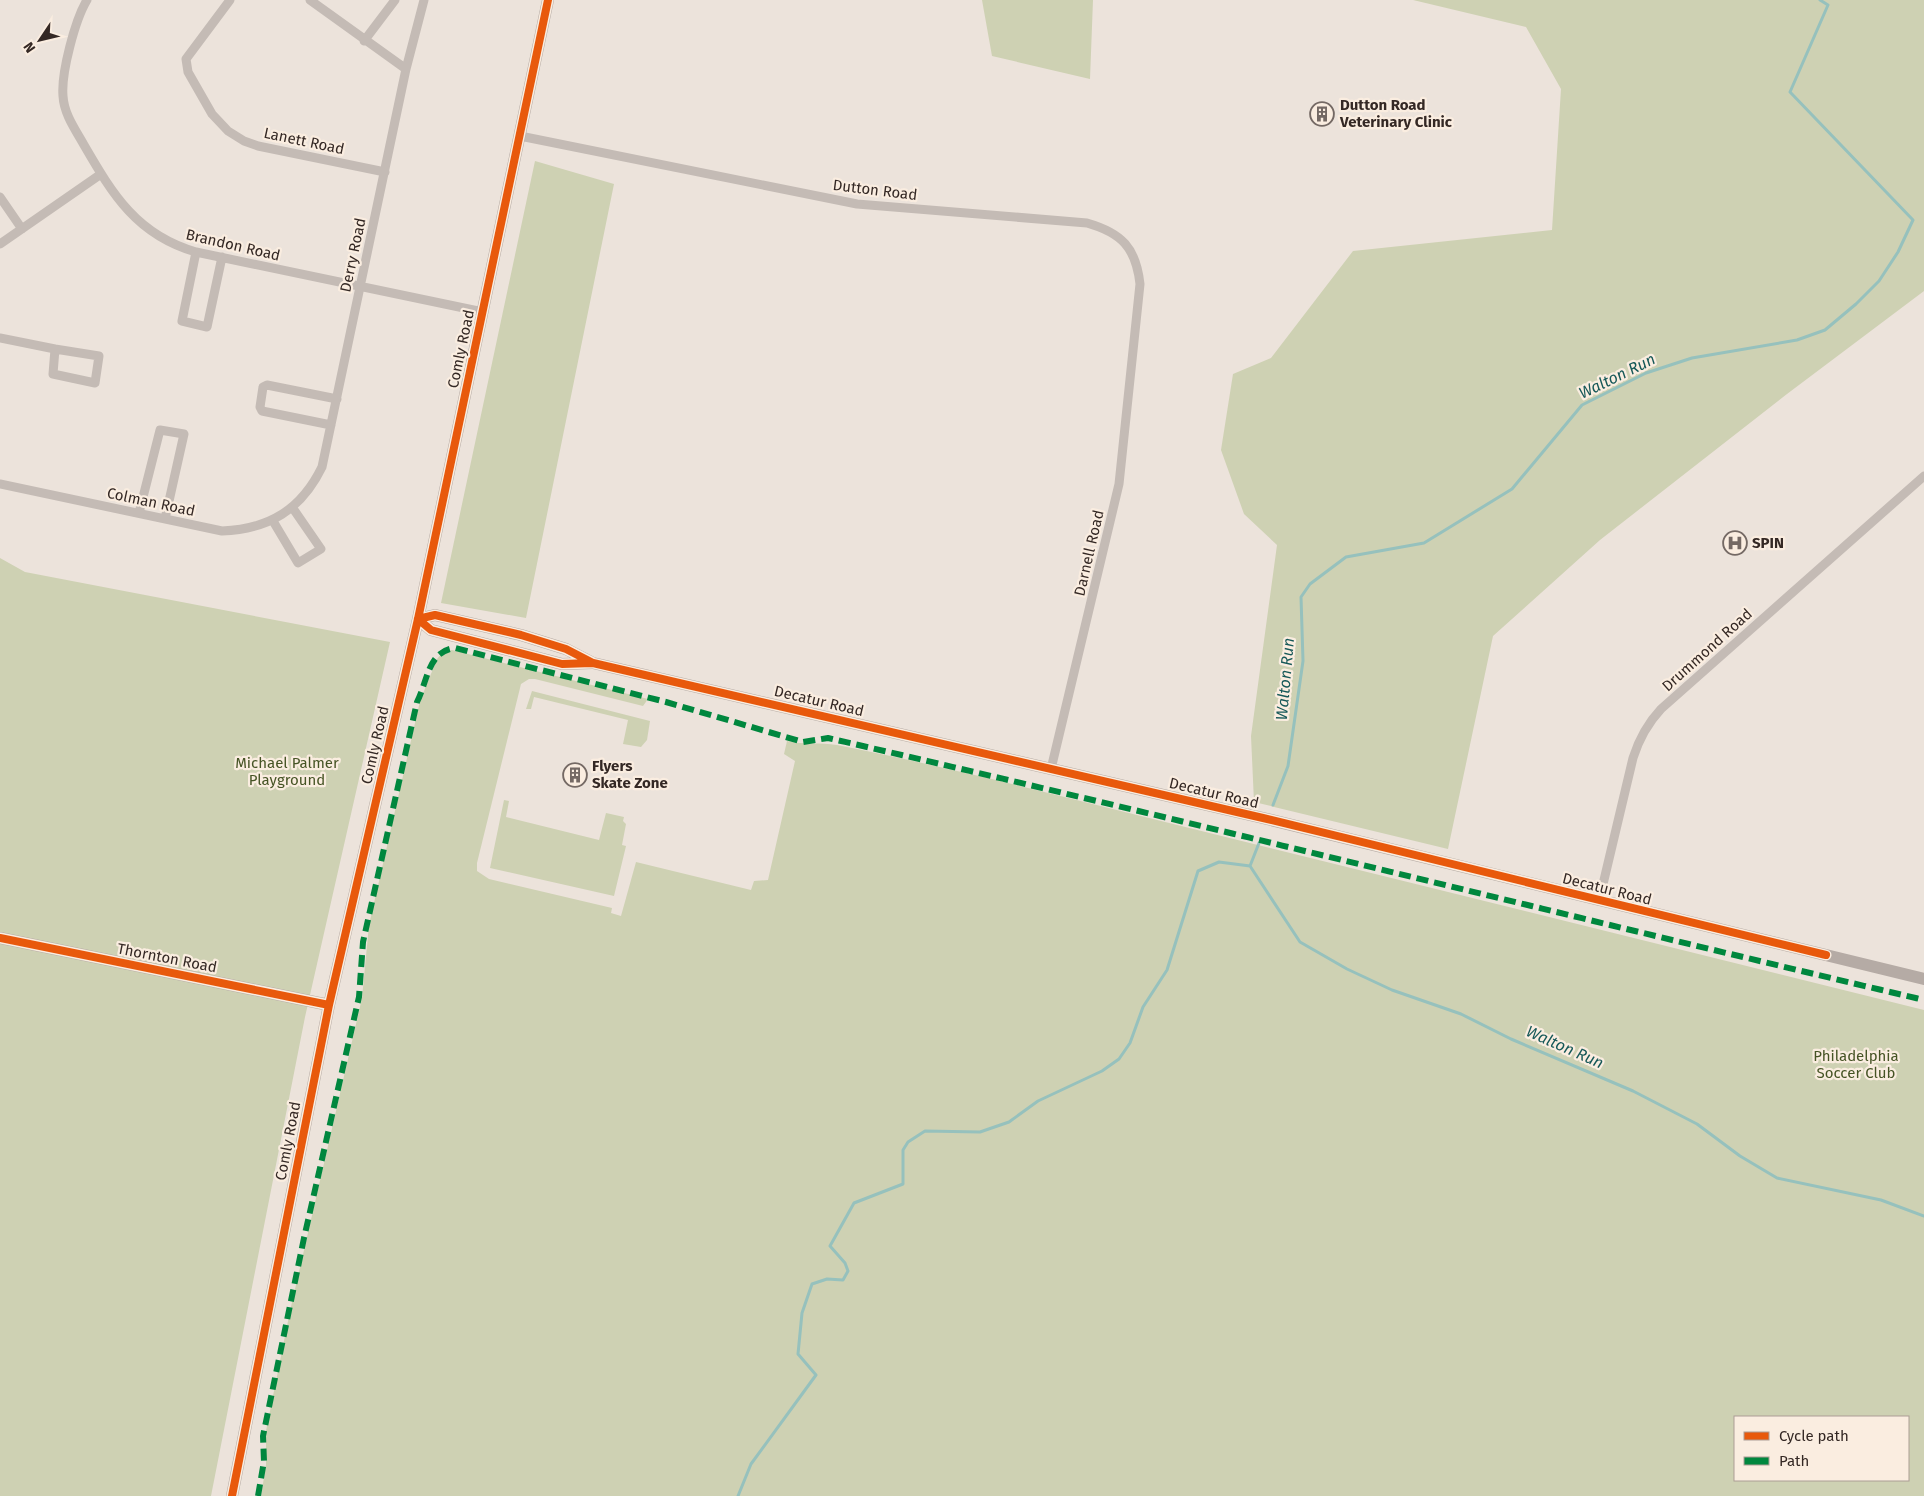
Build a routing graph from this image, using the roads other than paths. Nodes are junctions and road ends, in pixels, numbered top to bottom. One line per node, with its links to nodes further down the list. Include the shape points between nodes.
1 (87, 0): 11 (street, Brandon Road, via 73,34 63,96 68,116)
2 (230, 0): 10 (street, Lanett Road, via 186,59 188,72 212,114 228,131 258,146)
3 (310, 0): 7 (street)
4 (395, 0): 7 (street)
5 (424, 0): 8 (street, Derry Road)
6 (548, 0): 9 (street, Comly Road)
7 (364, 41): 8 (street)
8 (406, 70): 10 (street, Derry Road)
9 (520, 136): 18 (street, Comly Road); 20 (street, Dutton Road, via 857,204 1088,223 1104,228 1117,234 1138,263 1140,284)
10 (385, 172): 17 (street, Derry Road)
11 (101, 174): 13 (street); 15 (street, Brandon Road, via 122,205 141,224 177,246)
12 (0, 197): 13 (street)
13 (22, 228): 14 (street)
14 (0, 244)
15 (196, 252): 16 (street, Brandon Road); 16 (street, via 182,321 207,327)
16 (222, 257): 17 (street, Brandon Road)
17 (361, 287): 18 (street, Brandon Road); 22 (street, Derry Road)
18 (483, 312): 30 (street, Comly Road)
19 (0, 338): 21 (street)
20 (1134, 340): 31 (street, Darnell Road, via 1118,484)
21 (54, 349): 21 (street, via 53,374 95,383 99,356)
22 (336, 399): 23 (street, Derry Road); 23 (street, via 268,385 263,387 262,410)
23 (331, 425): 26 (street, Derry Road, via 322,467 308,491)
24 (1924, 476): 32 (street, Drummond Road, via 1649,722 1633,758)
25 (0, 484): 27 (street, Colman Road)
26 (292, 508): 29 (street, Colman Road); 29 (street, via 321,549 298,563)
27 (139, 513): 28 (street, Colman Road); 28 (street, via 160,430 184,434)
28 (165, 519): 29 (street, Colman Road, via 222,531 246,529)
29 (273, 521)
30 (418, 619): 31 (street, Decatur Road, via 431,630 562,664 593,663); 35 (street, Comly Road)
31 (1051, 769): 32 (street, Decatur Road)
32 (1599, 901): 34 (street, Decatur Road)
33 (0, 938): 35 (street, Thornton Road)
34 (1924, 979)
35 (329, 1005): 36 (street, Comly Road)
36 (232, 1496)

